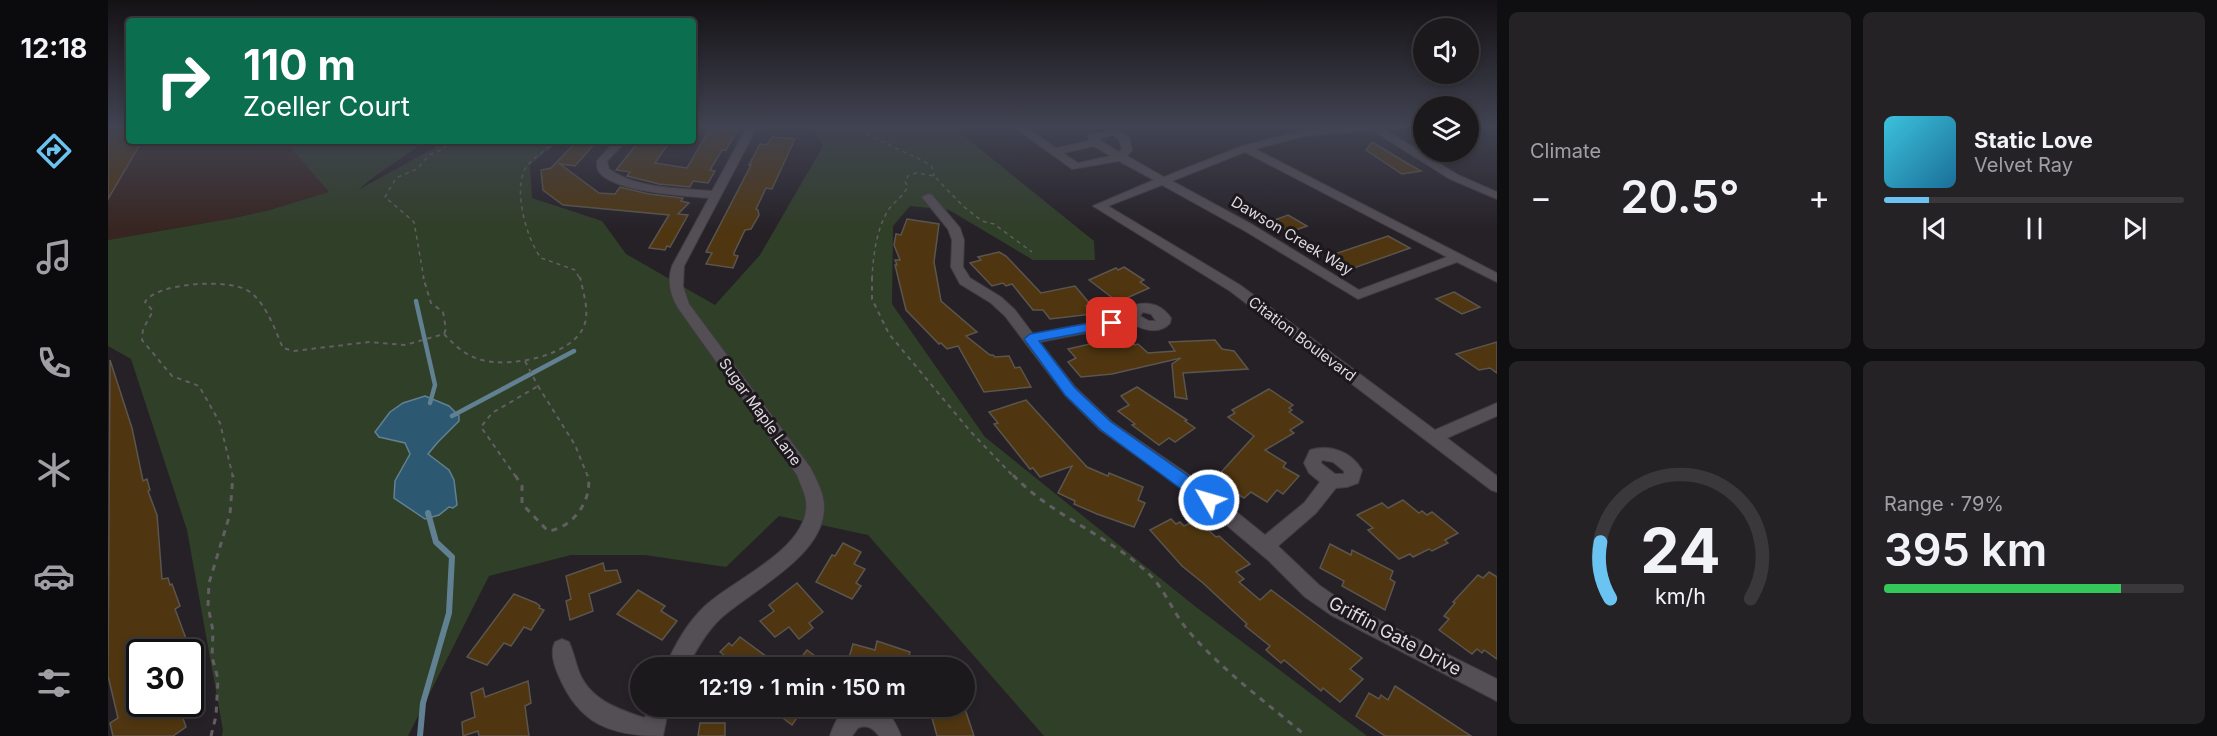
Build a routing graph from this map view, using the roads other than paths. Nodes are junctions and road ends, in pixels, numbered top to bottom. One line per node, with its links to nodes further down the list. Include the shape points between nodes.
1 (602, 161): 10 (street, via 603,171 614,180)
2 (734, 161): 10 (street, Sugar Maple Lane)
3 (1068, 161): 4 (street, via 1076,167)
4 (1101, 161)
5 (1128, 161): 9 (street, Dawson Creek Way)
6 (1211, 161): 9 (street)
7 (1272, 161): 13 (street)
8 (1429, 161): 11 (street)
9 (1163, 180): 13 (street, Dawson Creek Way, via 1358,295); 18 (street, Citation Boulevard, via 1099,206 1235,288)
10 (716, 195): 23 (street, Sugar Maple Lane, via 678,266 678,295 804,472 816,511 800,543 711,614)
11 (1497, 196)
12 (928, 197): 16 (street, via 954,228 958,240 957,267 965,281 996,300)
13 (1458, 257): 14 (street)
14 (1497, 278)
15 (1136, 319): 16 (street)
16 (1030, 339): 21 (street, Griffin Gate Drive, via 1070,391 1106,426 1192,486)
17 (1497, 409): 18 (street)
18 (1434, 437): 20 (street, Citation Boulevard)
19 (1332, 480): 21 (street, via 1310,508)
20 (1497, 485)
21 (1264, 547): 24 (street, Griffin Gate Drive, via 1338,609)
22 (562, 649): 26 (street, via 567,675 591,708)
23 (681, 657)
24 (1497, 690)
25 (656, 717): 26 (street)
26 (652, 734)
27 (841, 736): 28 (street, via 850,719 864,714 879,719)
28 (890, 736)

